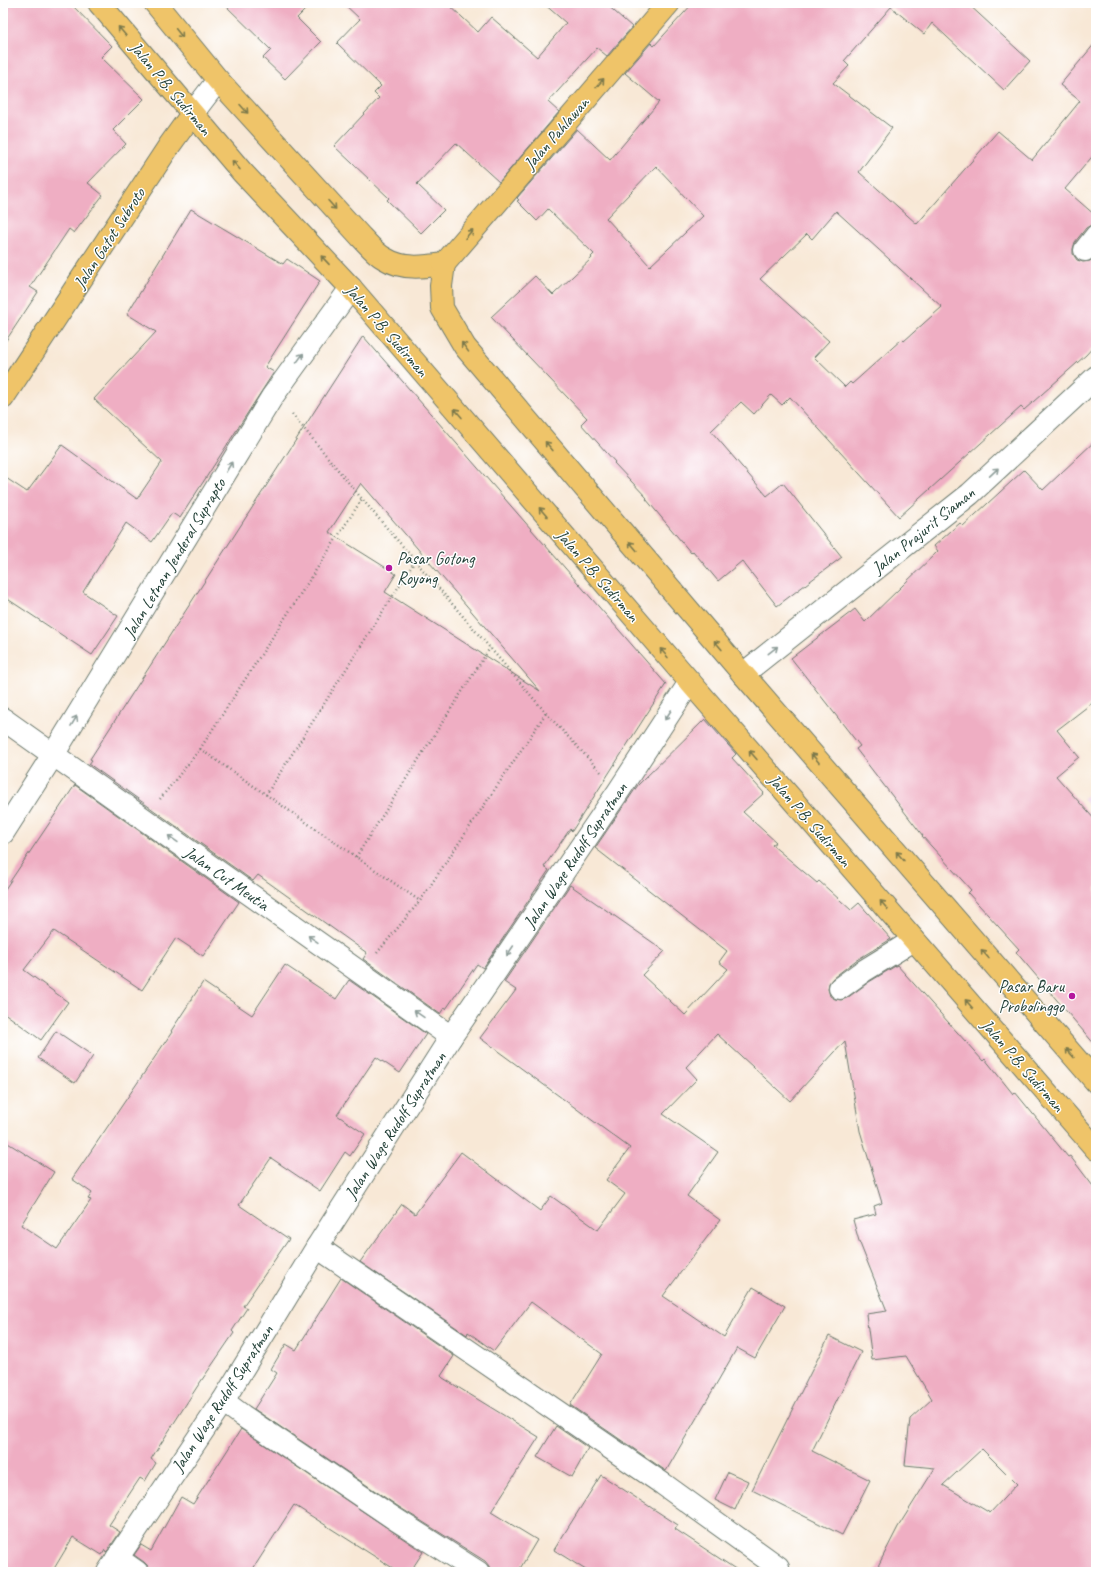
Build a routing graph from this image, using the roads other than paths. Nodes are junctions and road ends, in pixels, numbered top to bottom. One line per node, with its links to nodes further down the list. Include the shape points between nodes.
1 (99, 3): 5 (main road, Jalan P.B. Sudirman, one-way to 1)
2 (155, 3): 4 (main road, one-way to 4)
3 (669, 3): 6 (main road, Jalan Pahlawan, one-way to 3)
4 (218, 80): 5 (street, Jalan Gatot Subroto); 6 (main road, one-way to 6, via 383,258 409,267)
5 (192, 114): 7 (main road, Jalan P.B. Sudirman, one-way to 5, via 242,172); 9 (main road, Jalan Gatot Subroto)
6 (444, 264): 10 (main road, one-way to 6, via 464,347 442,308)
7 (351, 288): 11 (main road, Jalan P.B. Sudirman, one-way to 7); 13 (street, Jalan Letnan Jenderal Suprapto, one-way to 7, via 272,397)
8 (1096, 377): 10 (street, Jalan Prajurit Siaman, one-way to 8, via 970,494)
9 (3, 398)
10 (743, 674): 18 (main road, one-way to 10)
11 (690, 682): 15 (main road, Jalan P.B. Sudirman, one-way to 11); 17 (street, Jalan Wage Rudolf Supratman, one-way to 17)
12 (3, 719): 13 (street, Jalan Cut Meutia)
13 (53, 755): 14 (street, Jalan Letnan Jenderal Suprapto); 17 (street, Jalan Cut Meutia, one-way to 13)
14 (3, 833)
15 (914, 940): 16 (street); 19 (main road, Jalan P.B. Sudirman, one-way to 15)
16 (840, 988)
17 (451, 1037): 20 (street, Jalan Wage Rudolf Supratman)
18 (1096, 1082)
19 (1096, 1149)
20 (317, 1247): 21 (street, Jalan Wage Rudolf Supratman); 23 (street, via 663,1484)
21 (223, 1401): 22 (street, Jalan Wage Rudolf Supratman); 25 (street, via 392,1517)
22 (112, 1565): 24 (street)
23 (778, 1567)
24 (137, 1572)
25 (478, 1572)

